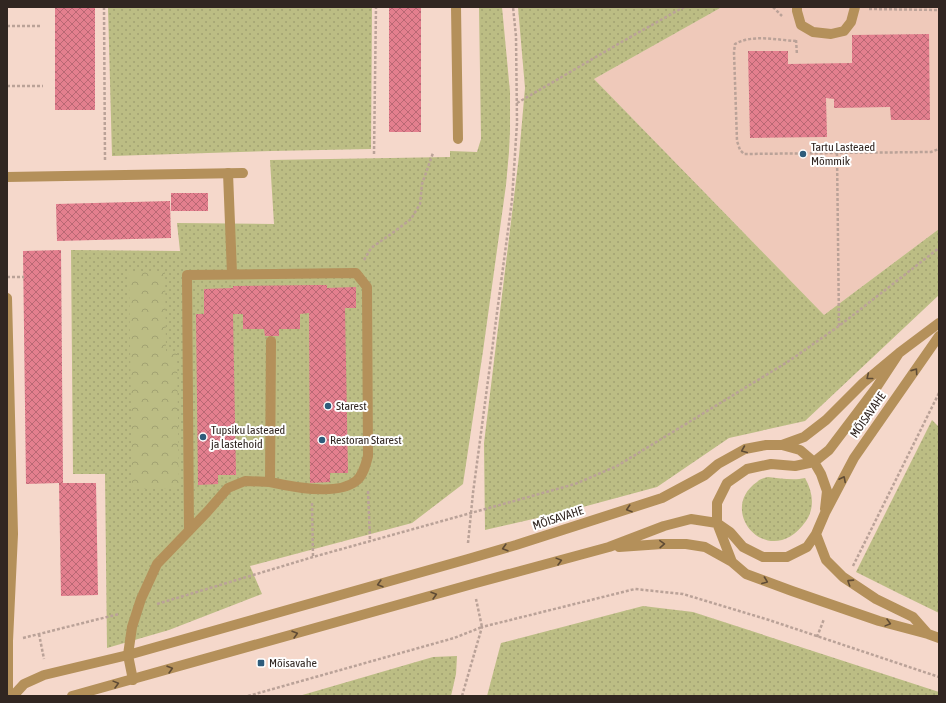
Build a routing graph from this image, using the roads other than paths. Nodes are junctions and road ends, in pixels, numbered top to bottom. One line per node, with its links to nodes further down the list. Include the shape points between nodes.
1 (456, 7): 4 (street)
2 (797, 7): 3 (street, via 801,25 813,32 831,34 844,31)
3 (855, 8)
4 (458, 139)
5 (228, 173): 6 (street); 7 (street); 8 (street)
6 (243, 173)
7 (7, 177)
8 (232, 274): 16 (street, via 356,273 366,287 368,456 365,468 357,481 346,487 311,489); 19 (street, via 187,275)
9 (7, 298): 21 (street)
10 (939, 323): 13 (street, MÕISAVAHE)
11 (939, 336): 17 (street, MÕISAVAHE, one-way to 11, via 854,458)
12 (272, 341): 16 (street)
13 (899, 353): 14 (street, MÕISAVAHE, one-way to 14, via 863,382 826,420 804,437); 15 (street, MÕISAVAHE, via 829,450)
14 (782, 445): 15 (street, MÕISAVAHE, via 800,450); 27 (street, MÕISAVAHE, one-way to 27, via 766,444 745,449 718,464 705,475 662,498 589,522)
15 (814, 462): 17 (street, MÕISAVAHE, via 827,491); 18 (street, MÕISAVAHE, via 795,466 771,464 747,469 726,483 717,502)
16 (270, 482): 19 (street, via 245,481 228,488)
17 (825, 513): 20 (street, MÕISAVAHE)
18 (717, 523): 20 (street, MÕISAVAHE, via 730,532 743,547 762,557 787,557 807,547); 22 (street, MÕISAVAHE, via 692,519 664,526); 23 (street)
19 (189, 531): 27 (street, via 157,564 137,610)
20 (816, 534): 24 (street, one-way to 20, via 913,617 876,599 843,577 826,560)
21 (10, 535): 26 (street)
22 (609, 547): 23 (street, one-way to 23, via 686,544 705,547); 28 (street, MÕISAVAHE, one-way to 22)
23 (732, 562): 24 (street, one-way to 24, via 746,574 792,591 879,621)
24 (928, 634): 25 (street)
25 (939, 638)
26 (8, 641): 29 (street)
27 (128, 655): 28 (street); 30 (street, MÕISAVAHE, via 44,675 24,684)
28 (132, 680): 31 (street, MÕISAVAHE, one-way to 28)
29 (8, 696)
30 (13, 696)
31 (72, 696)

